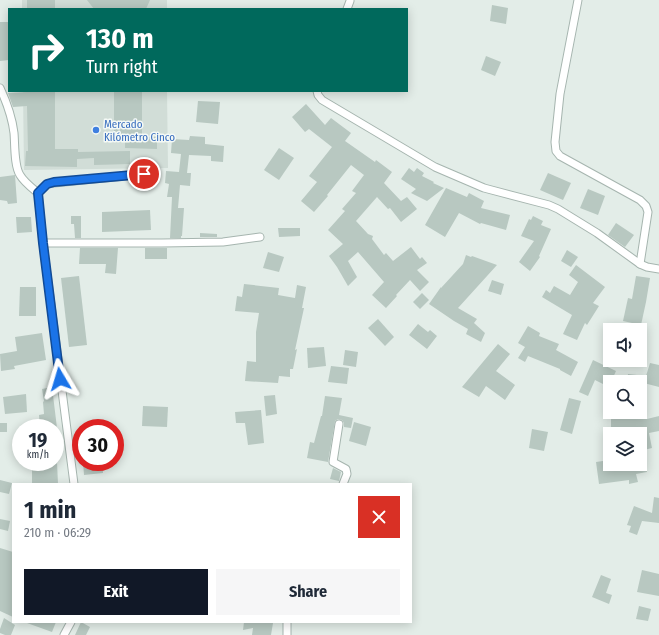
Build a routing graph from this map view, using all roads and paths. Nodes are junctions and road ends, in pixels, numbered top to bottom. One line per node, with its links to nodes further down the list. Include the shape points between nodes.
1 (578, 0): 10 (street, via 560,94 556,151 560,156 640,200 646,206 648,212)
2 (350, 1): 3 (street)
3 (347, 8)
4 (0, 88): 7 (street, via 11,117 17,170)
5 (317, 92): 10 (street, via 322,100 435,167 484,188 558,209)
6 (144, 174): 7 (street, via 54,182 47,184)
7 (38, 193): 9 (street)
8 (260, 236): 9 (street, via 223,242 162,244)
9 (43, 243): 13 (street)
10 (640, 264): 11 (street)
11 (659, 269)
12 (339, 424): 14 (street, via 333,462 346,469)
13 (74, 483)
14 (343, 483)
15 (70, 623): 17 (street)
16 (287, 623): 18 (street)
17 (64, 635)
18 (287, 635)

